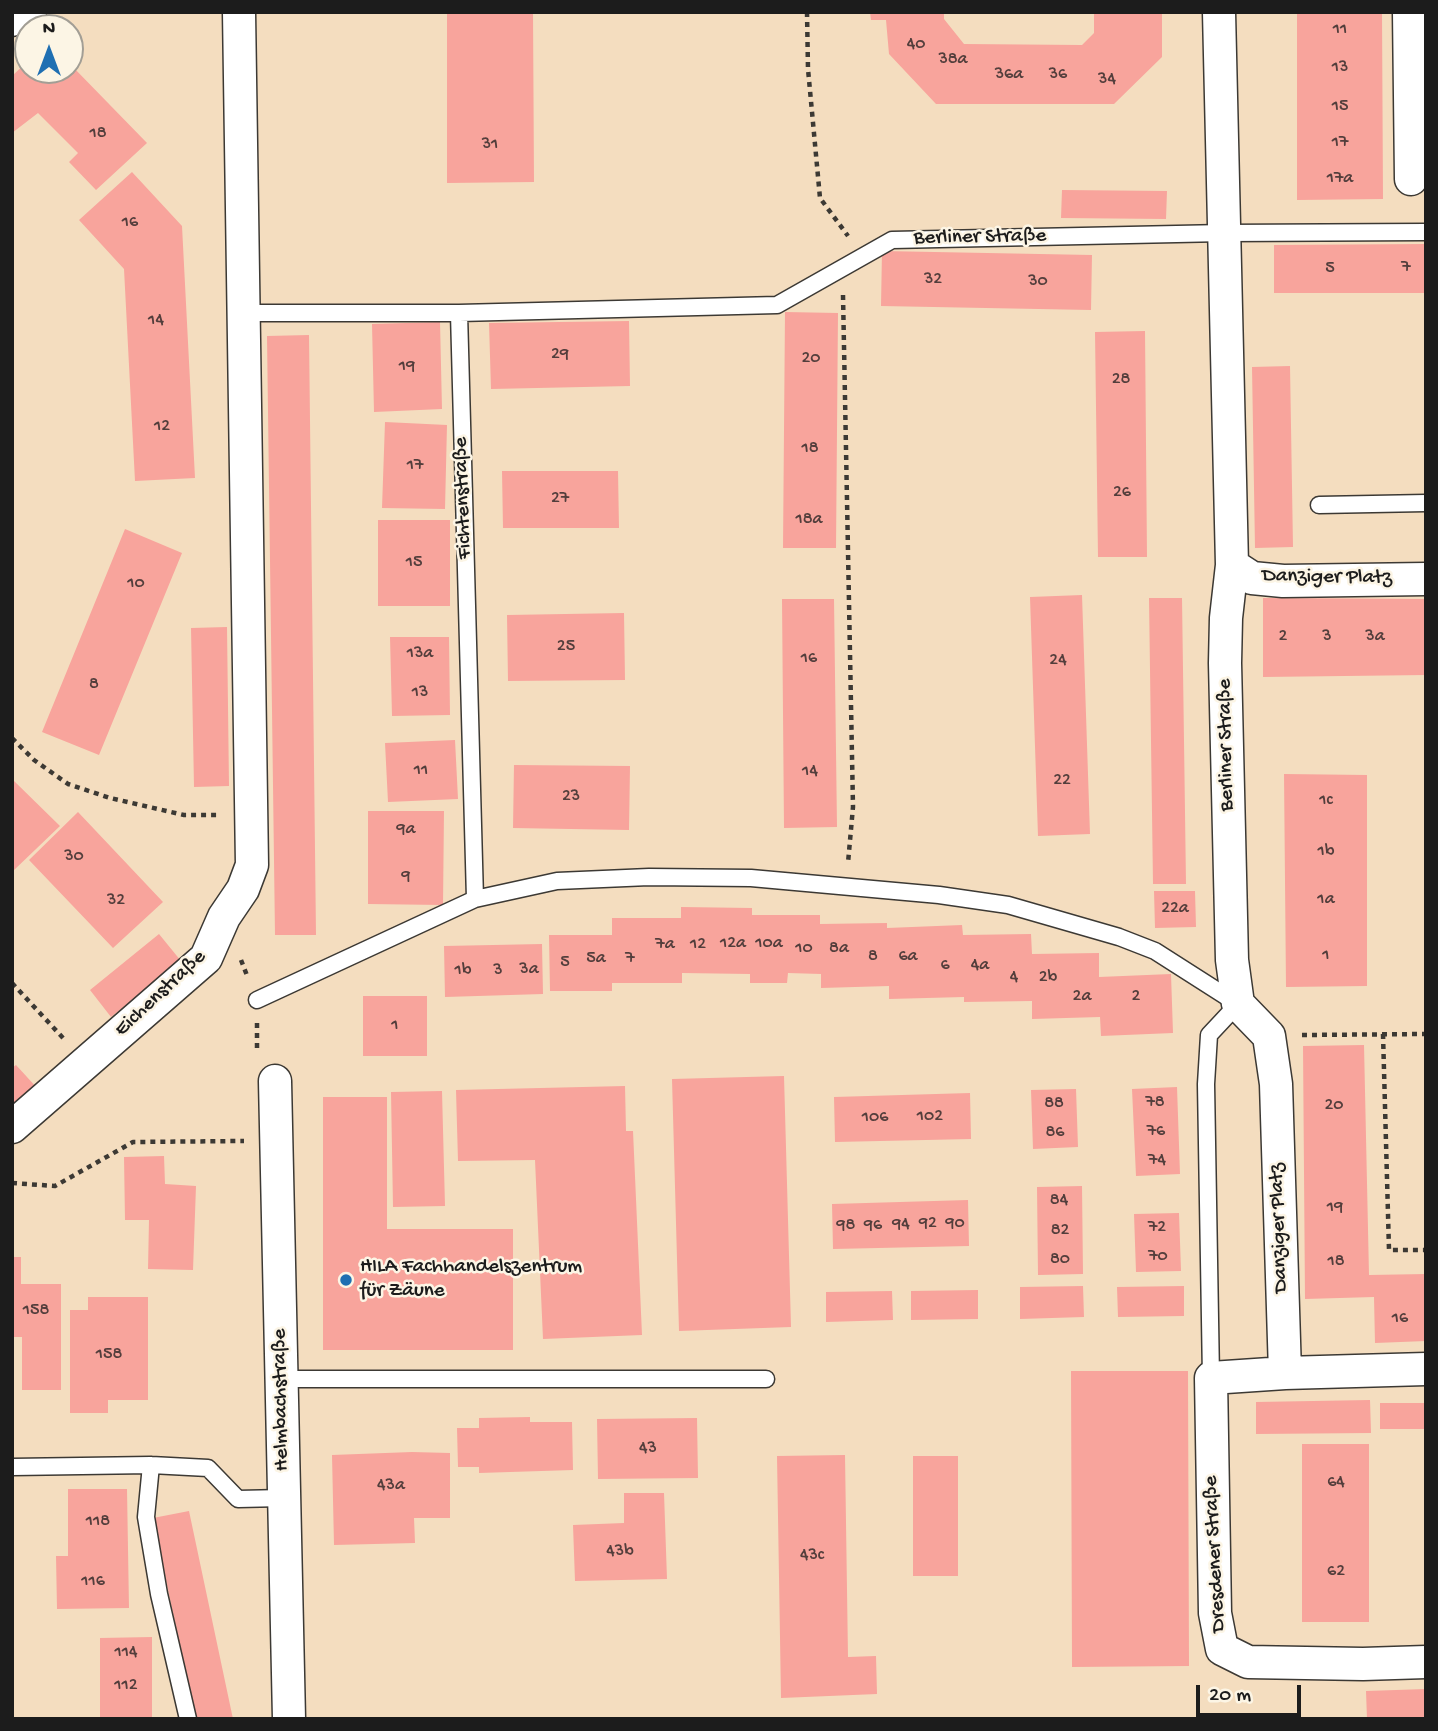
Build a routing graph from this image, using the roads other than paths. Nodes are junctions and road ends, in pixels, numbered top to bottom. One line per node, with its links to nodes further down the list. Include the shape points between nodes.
1 (30, 12): 5 (street)
2 (239, 12): 9 (street)
3 (1219, 12): 8 (street, Berliner Straße)
4 (1409, 12): 6 (street)
5 (12, 20)
6 (1411, 179)
7 (1426, 232): 8 (lane, Berliner Straße)
8 (1224, 233): 10 (lane, Berliner Straße, via 892,240 777,305); 13 (street, Berliner Straße)
9 (243, 313): 10 (lane); 19 (street, Eichenstraße, via 252,865 206,958)
10 (459, 313): 15 (lane, Fichtenstraße)
11 (1426, 503): 12 (lane)
12 (1319, 505)
13 (1232, 565): 14 (street, Danziger Platz, via 1252,578 1283,581); 17 (street, Berliner Straße, via 1226,618 1226,745 1232,960)
14 (1426, 579)
15 (475, 899): 16 (lane); 17 (lane, via 557,881 751,878 1008,905 1155,951)
16 (257, 1000)
17 (1238, 1004): 21 (street, Danziger Platz, via 1269,1035 1276,1084); 22 (lane, Dresdener Straße, via 1209,1035)
18 (275, 1081): 23 (street, Helmbachstraße)
19 (12, 1127)
20 (1426, 1370): 21 (street)
21 (1284, 1373): 22 (street)
22 (1211, 1378): 28 (street, Dresdener Straße, via 1215,1613 1222,1649 1248,1662)
23 (281, 1379): 24 (lane); 27 (street, Helmbachstraße)
24 (766, 1379)
25 (151, 1465): 26 (lane); 27 (lane, via 208,1468 238,1499); 29 (lane, via 146,1517)
26 (12, 1467)
27 (284, 1498): 30 (street, Helmbachstraße)
28 (1426, 1662)
29 (188, 1719)
30 (289, 1719)

